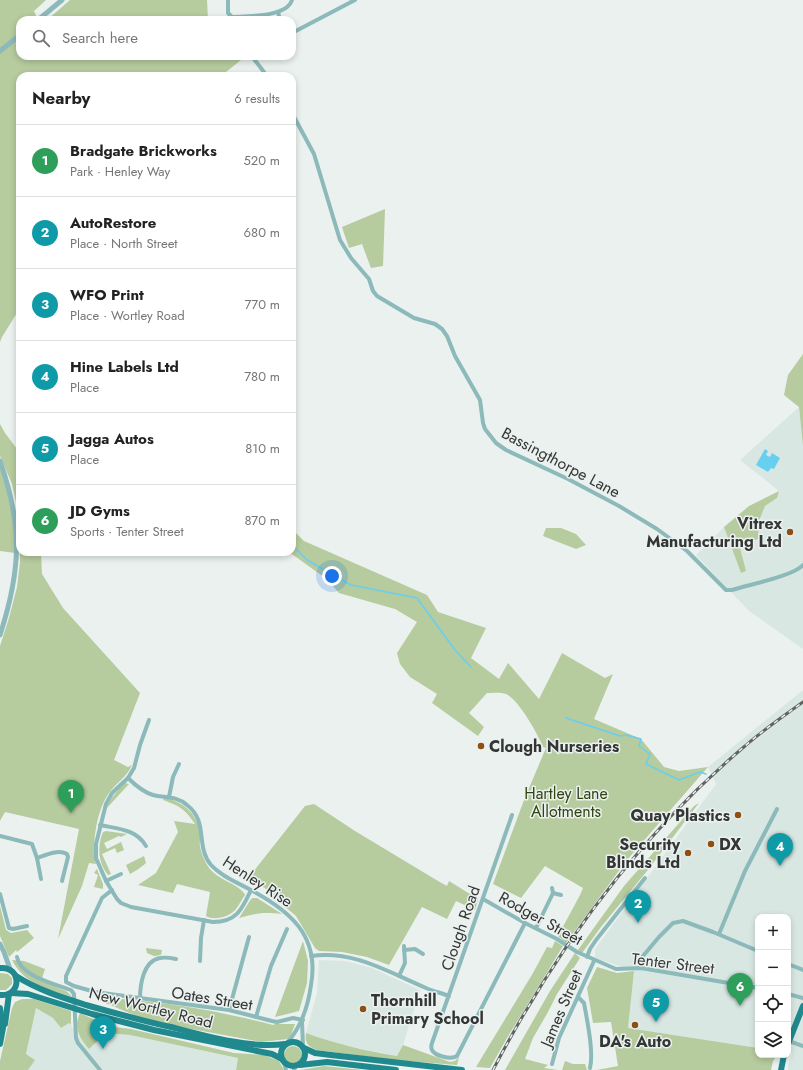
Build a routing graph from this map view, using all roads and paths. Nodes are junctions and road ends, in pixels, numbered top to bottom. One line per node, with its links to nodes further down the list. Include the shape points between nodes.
1 (62, 0): 6 (street)
2 (228, 0): 7 (street, via 228,14)
3 (292, 0): 5 (street, via 289,6)
4 (355, 0): 10 (street)
5 (278, 12): 8 (street); 9 (street)
6 (43, 16)
7 (231, 16)
8 (241, 16)
9 (279, 16)
10 (296, 31)
11 (16, 38): 12 (street)
12 (0, 51)
13 (257, 60): 14 (street)
14 (265, 72)
15 (296, 120): 19 (street, Bassingthorpe Lane, via 314,154 340,240 351,258 369,279 376,296 414,318 436,324 442,329 480,400 483,423 492,440 506,450 619,506 657,529 687,551 726,590 788,574)
16 (0, 461): 17 (street, via 15,518)
17 (16, 537)
18 (17, 556): 20 (street, via 11,597)
19 (803, 565)
20 (0, 634)
21 (149, 720): 23 (street, via 134,768)
22 (179, 764): 24 (street)
23 (128, 778): 24 (street, Henley Rise, via 145,792); 27 (street, via 108,798)
24 (168, 797): 38 (street, Henley Rise, via 182,801 197,816 202,828 203,849 212,865 226,877)
25 (777, 809): 48 (street, via 745,871)
26 (512, 815): 42 (street, Clough Road)
27 (100, 825): 29 (street, via 135,834); 35 (street, via 96,856)
28 (0, 836): 30 (street, via 32,844)
29 (146, 846)
30 (37, 858): 33 (street); 34 (street, via 57,852 67,854)
31 (121, 874): 35 (street)
32 (645, 878): 55 (street, via 596,940)
33 (41, 879)
34 (62, 881)
35 (106, 881): 37 (street)
36 (552, 888): 39 (street)
37 (112, 890): 43 (street, via 121,903 131,907); 74 (street, Oates Street, via 102,898 66,976 66,982 89,990)
38 (251, 890): 43 (street, via 239,912 231,919 220,922); 53 (street, Henley Rise, via 294,920 305,935)
39 (553, 893): 40 (street); 46 (street)
40 (561, 895)
41 (0, 897): 45 (street, via 9,928)
42 (483, 899): 44 (street, Rodger Street); 70 (street, Clough Road)
43 (204, 920): 58 (street)
44 (525, 923): 46 (street, Rodger Street); 70 (street, Clough Road, via 454,1058 435,1053 432,1049)
45 (27, 926)
46 (536, 928): 55 (street, Rodger Street)
47 (287, 929): 78 (street, via 270,966)
48 (719, 934): 51 (street); 61 (street, via 683,921 673,923 643,956)
49 (249, 936): 77 (street)
50 (0, 944): 62 (street)
51 (756, 950)
52 (423, 954): 65 (street, via 415,949 404,948 405,963)
53 (312, 956): 65 (street, via 352,958); 79 (street, Henley Rise, via 312,978)
54 (17, 957): 92 (street, via 19,964 26,971 71,990 74,994 76,1038)
55 (587, 958): 57 (street, Tenter Street)
56 (176, 959): 74 (street, via 162,958 152,961 142,981)
57 (594, 960): 61 (street, Tenter Street, via 616,969); 71 (street, James Street)
58 (200, 961)
59 (791, 965): 63 (street)
60 (0, 968): 62 (main road)
61 (641, 968): 66 (street, Tenter Street)
62 (10, 969): 64 (main road, New Wortley Road)
63 (803, 970)
64 (16, 976): 67 (main road, via 16,986); 73 (main road, New Wortley Road)
65 (399, 976): 70 (street)
66 (755, 987)
67 (10, 993): 68 (main road, New Wortley Road); 73 (main road, New Wortley Road); 80 (main road)
68 (0, 995)
69 (791, 995): 72 (street)
70 (449, 996)
71 (578, 997): 89 (street, James Street, via 559,1038); 91 (street, via 584,1003)
72 (803, 998)
73 (54, 999): 84 (main road, New Wortley Road, via 222,1038 261,1045); 88 (main road, New Wortley Road, via 92,1014 154,1030 272,1054)
74 (140, 999): 77 (street, Oates Street)
75 (803, 1006): 81 (main road)
76 (0, 1008): 80 (main road)
77 (229, 1010): 78 (street, Oates Street)
78 (256, 1017): 79 (street, Oates Street, via 276,1022 289,1018)
79 (303, 1020): 84 (street, Henley Rise, via 296,1034); 86 (street, Henley Rise)
80 (3, 1028): 83 (main road)
81 (791, 1035)
82 (791, 1043): 85 (street)
83 (0, 1044)
84 (286, 1044): 86 (main road, via 296,1042); 88 (main road, via 282,1050)
85 (803, 1046)
86 (303, 1047): 90 (main road, via 306,1056); 95 (main road, via 326,1055)
87 (783, 1058): 96 (main road)
88 (283, 1061): 90 (main road); 93 (street)
89 (552, 1064)
90 (297, 1067): 94 (main road, via 327,1062)
91 (590, 1068)
92 (100, 1070)
93 (286, 1070)
94 (396, 1070)
95 (462, 1070)
96 (781, 1070)

